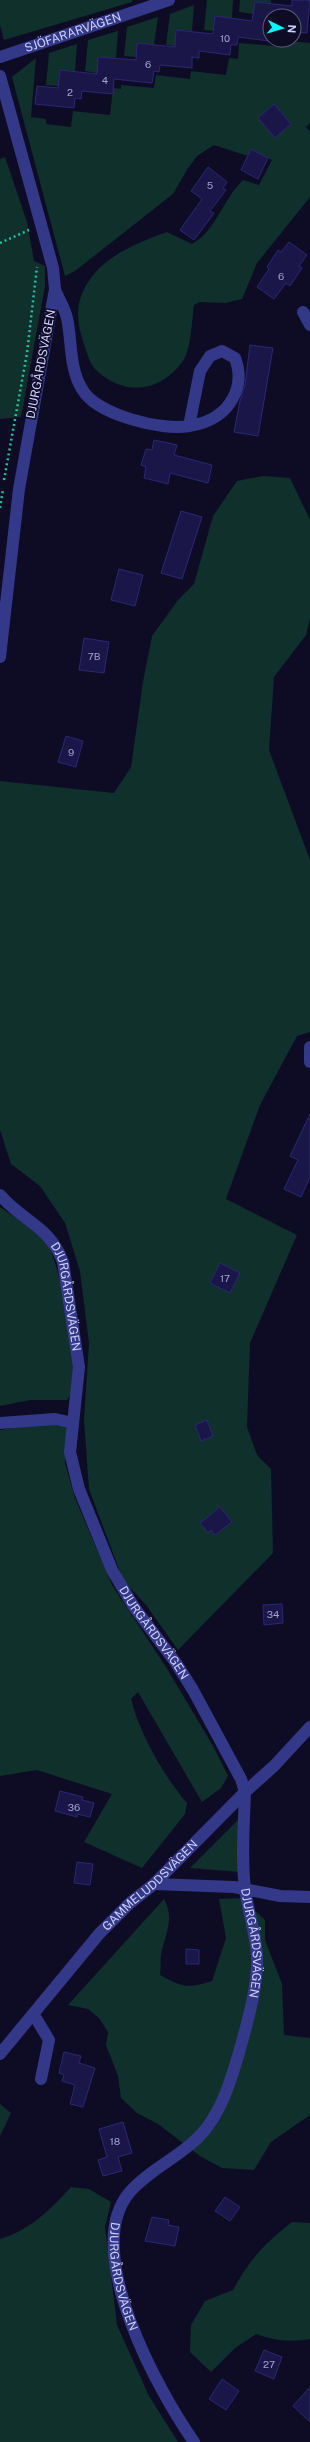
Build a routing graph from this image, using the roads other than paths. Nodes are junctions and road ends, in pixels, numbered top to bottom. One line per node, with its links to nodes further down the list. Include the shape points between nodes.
1 (169, 0): 2 (street, SJÖFARARVÄGEN)
2 (0, 56)
3 (0, 76): 4 (street, DJURGÅRDSVÄGEN, via 53,268)
4 (55, 289): 7 (street, via 67,317 74,367 82,389 94,402 109,412 152,424); 8 (street, DJURGÅRDSVÄGEN, via 19,489)
5 (303, 312): 6 (street)
6 (310, 325)
7 (188, 426): 7 (street, via 209,420 226,411 237,391 239,370 235,358 222,351 210,356 200,371)
8 (0, 657)
9 (310, 1047): 10 (street)
10 (310, 1062)
11 (0, 1194): 13 (street, DJURGÅRDSVÄGEN, via 44,1231 57,1246 63,1262 79,1367)
12 (0, 1423): 13 (street, via 55,1419)
13 (73, 1423): 15 (street, DJURGÅRDSVÄGEN, via 70,1452 73,1469 112,1570 134,1607 193,1690 241,1779)
14 (310, 1727): 15 (street, GAMMELUDDSVÄGEN, via 274,1766)
15 (245, 1792): 16 (street, GAMMELUDDSVÄGEN); 17 (street, DJURGÅRDSVÄGEN)
16 (154, 1884): 17 (street); 19 (street, GAMMELUDDSVÄGEN, via 130,1903 99,1934)
17 (245, 1889): 18 (street, via 280,1896); 22 (street, DJURGÅRDSVÄGEN, via 257,1958 242,2041 223,2099 212,2121 192,2144 129,2193 114,2221 116,2262 124,2304 135,2336 170,2403)
18 (310, 1898)
19 (34, 2014): 20 (street, GAMMELUDDSVÄGEN); 21 (street, via 49,2040)
20 (0, 2054)
21 (41, 2078)
22 (194, 2442)

